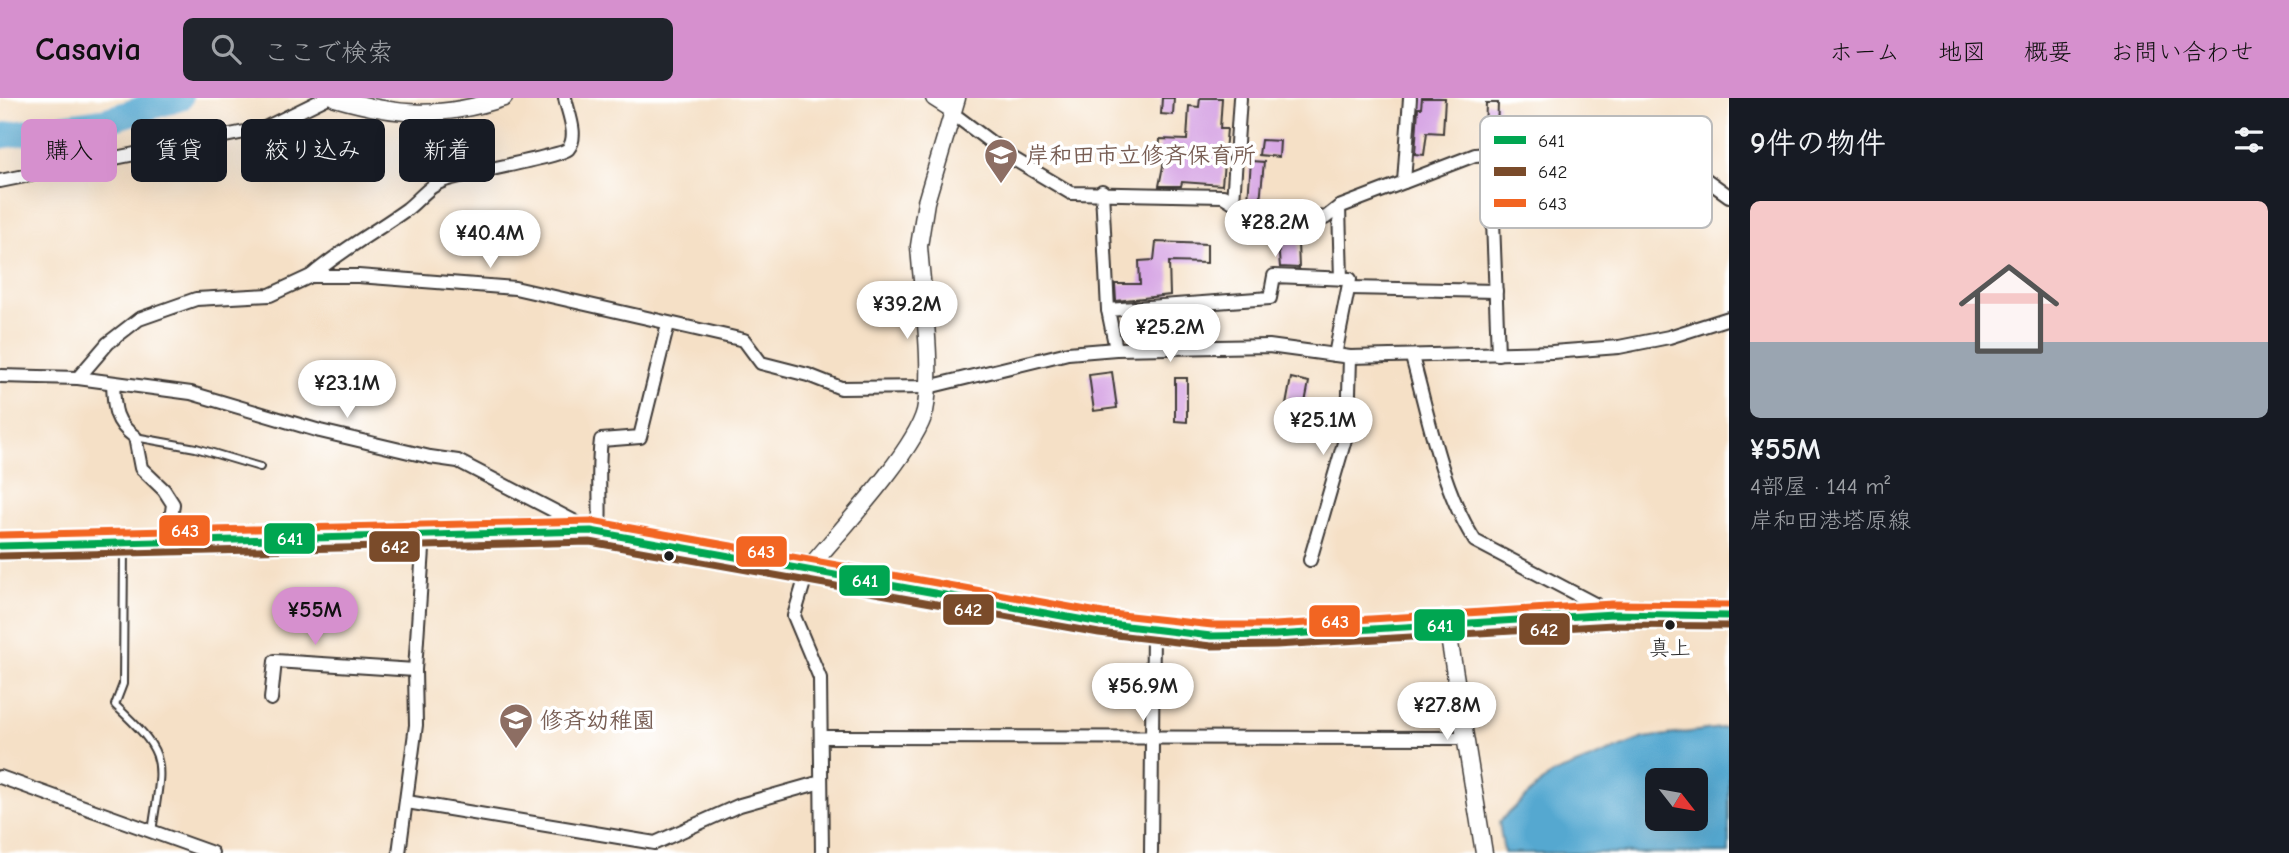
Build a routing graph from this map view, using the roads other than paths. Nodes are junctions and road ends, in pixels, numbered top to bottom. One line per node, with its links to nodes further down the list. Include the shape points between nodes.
1 (326, 98): 10 (street, via 265,128)
2 (335, 98): 3 (street, via 375,110 432,114 465,111)
3 (504, 98)
4 (565, 98): 18 (street, via 573,139 567,151 442,180)
5 (934, 98): 8 (street)
6 (1240, 98): 15 (street)
7 (1410, 98): 11 (street)
8 (954, 107): 13 (street, via 1012,158 1071,193); 32 (street, via 921,224)
9 (1480, 155): 11 (street)
10 (0, 181)
11 (1404, 182): 16 (street)
12 (1712, 184): 14 (street)
13 (1102, 191): 15 (street, via 1223,196); 21 (street)
14 (1729, 196)
15 (1233, 202): 16 (street, via 1243,208 1325,218)
16 (1339, 207): 19 (street)
17 (1493, 228): 20 (street)
18 (311, 276): 23 (street, via 515,288); 30 (street, via 270,295 196,299 139,319 108,343)
19 (1345, 283): 20 (street); 21 (street, via 1274,276 1270,298); 26 (street)
20 (1496, 291): 25 (street)
21 (1108, 310): 24 (street)
22 (1729, 318): 25 (street, via 1619,347)
23 (668, 324): 32 (street, via 744,340 761,363 841,388); 35 (street, via 640,438 601,440 597,465 601,495)
24 (1116, 349): 26 (street, via 1269,346); 32 (street, via 1068,353)
25 (1499, 354): 28 (street)
26 (1335, 355): 27 (street)
27 (1350, 357): 28 (street); 40 (street, via 1348,429)
28 (1412, 357): 42 (street, via 1438,450 1475,541)
29 (0, 376): 30 (street)
30 (78, 378): 31 (street)
31 (114, 383): 33 (street, via 114,414 122,428); 35 (street, via 191,393 320,431 458,461)
32 (928, 387): 41 (street, via 924,413 910,443)
33 (135, 437): 34 (lane, via 197,448); 37 (street, via 141,467 173,504)
34 (260, 467)
35 (595, 531): 36 (main road); 41 (main road)
36 (424, 534): 37 (main road); 46 (street)
37 (168, 542): 38 (main road)
38 (124, 543): 39 (main road); 54 (lane, via 123,684 115,705 154,745 160,759)
39 (0, 547)
40 (1310, 560)
41 (808, 569): 45 (main road); 48 (street, via 794,616 820,678)
42 (1613, 614): 43 (main road); 44 (main road)
43 (1729, 616)
44 (1447, 625): 45 (main road, via 1240,636); 49 (street)
45 (1153, 630): 50 (street)
46 (415, 670): 47 (street, via 275,661); 53 (street, via 416,725)
47 (271, 699)
48 (821, 737): 50 (street); 52 (street)
49 (1465, 738): 50 (street); 59 (street)
50 (1152, 740): 58 (street)
51 (0, 778): 54 (street)
52 (821, 782): 53 (street, via 740,805 654,843); 57 (street)
53 (407, 802): 56 (street)
54 (152, 832): 55 (street)
55 (212, 853)
56 (399, 853)
57 (822, 853)
58 (1151, 853)
59 (1484, 853)

